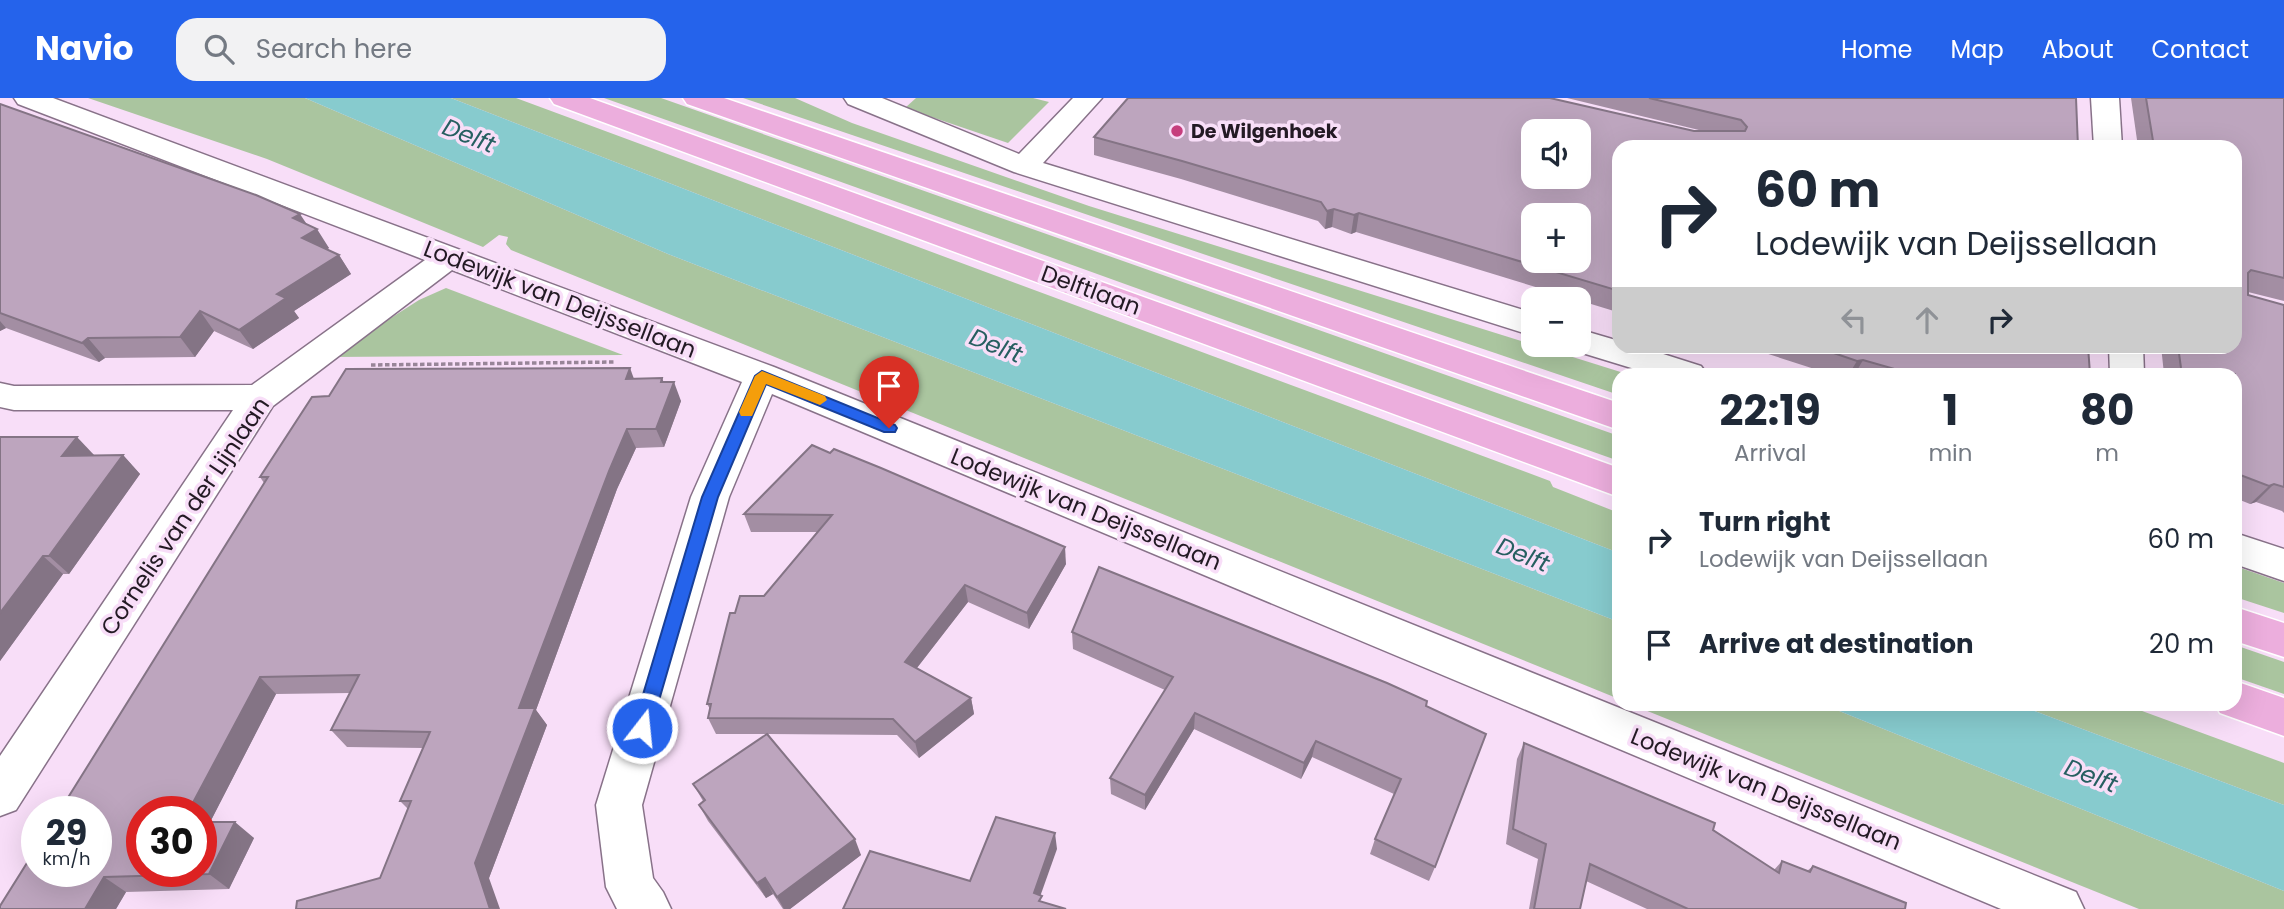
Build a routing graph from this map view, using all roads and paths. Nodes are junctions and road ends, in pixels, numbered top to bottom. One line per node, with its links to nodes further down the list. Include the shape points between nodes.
1 (28, 98): 9 (street, Lodewijk van Deijssellaan)
2 (564, 98): 21 (main road, Delftlaan)
3 (697, 98): 20 (main road)
4 (858, 98): 8 (street)
5 (1088, 98): 8 (street)
6 (2105, 98): 7 (street)
7 (2108, 140)
8 (1024, 166): 10 (street)
9 (451, 256): 15 (street, Cornelis van der Lijnlaan); 17 (street, Lodewijk van Deijssellaan)
10 (1521, 322)
11 (1591, 344): 12 (street)
12 (1612, 350)
13 (1624, 354): 16 (street)
14 (623, 362): 15 (path)
15 (302, 366): 19 (street, Cornelis van der Lijnlaan)
16 (1669, 368)
17 (762, 376): 29 (street, via 710,497 619,806 630,887); 30 (street, Lodewijk van Deijssellaan)
18 (0, 395): 19 (street)
19 (260, 397): 28 (street, Cornelis van der Lijnlaan)
20 (1612, 415)
21 (1612, 480)
22 (2242, 550): 23 (street)
23 (2284, 565)
24 (2242, 626): 25 (main road)
25 (2284, 640)
26 (2242, 702): 27 (main road)
27 (2284, 717)
28 (0, 795)
29 (646, 909)
30 (2059, 909)

